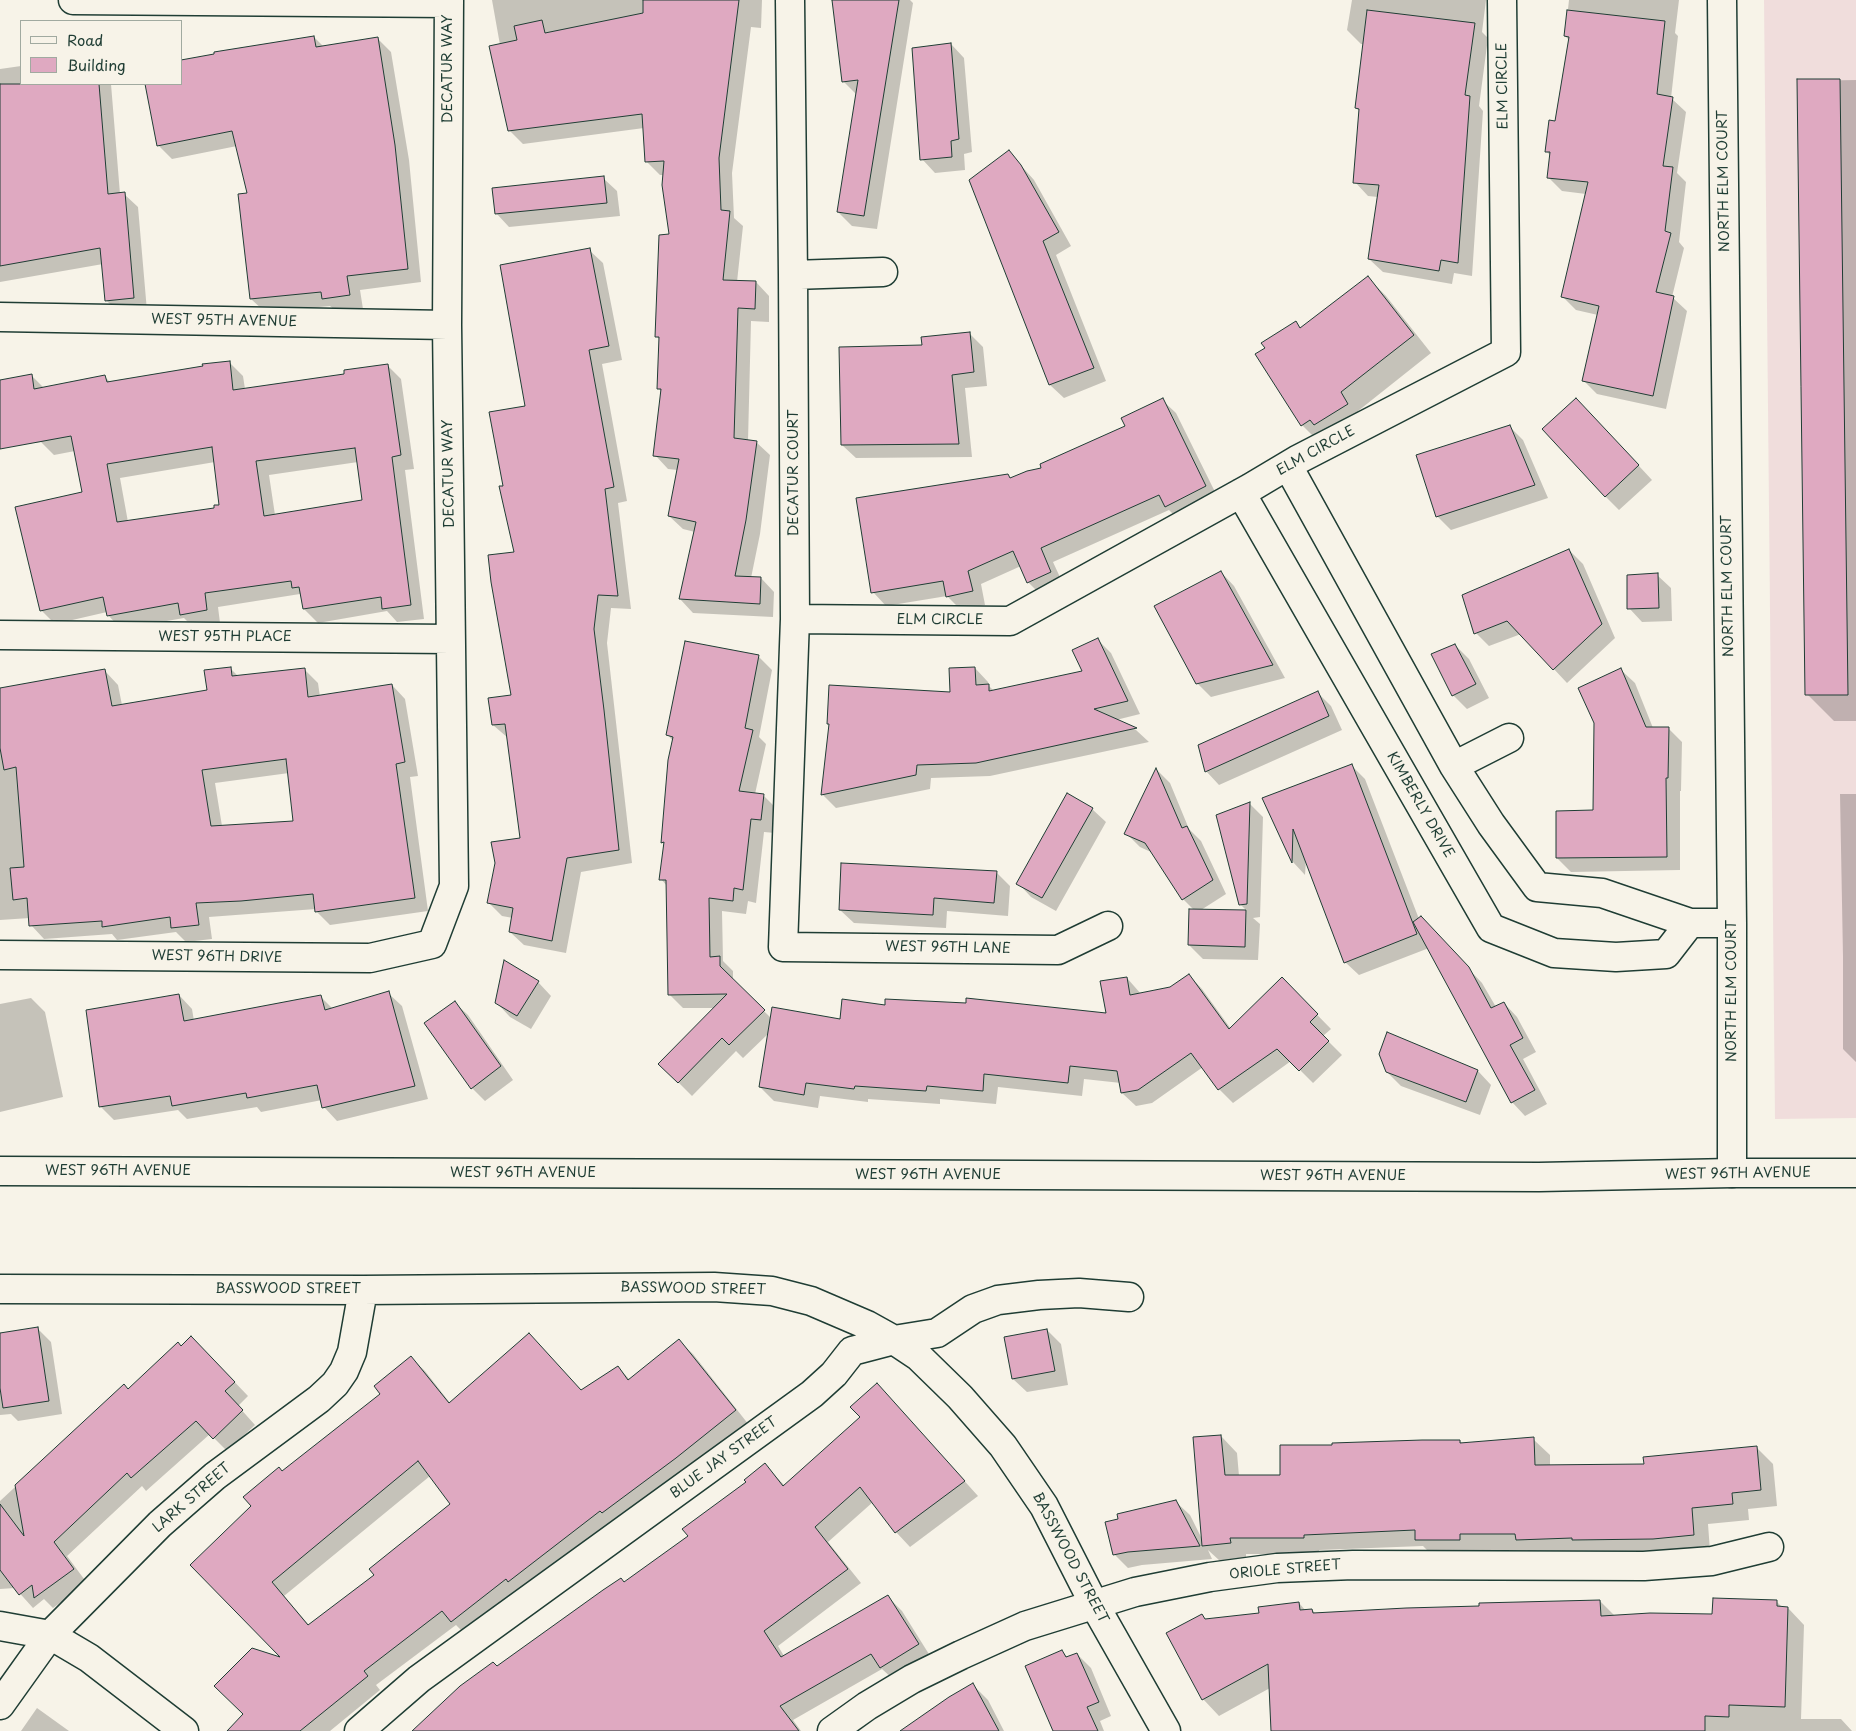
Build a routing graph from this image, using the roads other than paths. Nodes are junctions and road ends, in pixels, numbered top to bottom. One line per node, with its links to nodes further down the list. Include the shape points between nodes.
1 (73, 0): 5 (street)
2 (790, 0): 7 (street, DECATUR COURT)
3 (1502, 0): 10 (street, ELM CIRCLE, via 1506,352)
4 (1722, 0): 18 (street, NORTH ELM COURT)
5 (449, 1): 9 (street, DECATUR WAY)
6 (883, 272): 7 (street)
7 (794, 275): 12 (street, DECATUR COURT)
8 (0, 317): 9 (street, WEST 95TH AVENUE)
9 (447, 325): 14 (street, DECATUR WAY)
10 (1288, 466): 11 (street, ELM CIRCLE); 16 (street)
11 (1241, 493): 12 (street, ELM CIRCLE, via 1010,621); 17 (street, KIMBERLY DRIVE, via 1491,928 1554,952 1616,957 1666,954)
12 (795, 619): 21 (street, DECATUR COURT)
13 (0, 635): 14 (street, WEST 95TH PLACE)
14 (450, 639): 20 (street, DECATUR WAY, via 454,886)
15 (1509, 738): 16 (street)
16 (1454, 766): 17 (street, via 1491,824 1538,887 1602,893)
17 (1690, 923): 18 (street)
18 (1732, 923): 24 (street, NORTH ELM COURT)
19 (1108, 926): 21 (street, WEST 96TH LANE, via 1058,950)
20 (432, 944): 22 (street, WEST 96TH DRIVE, via 370,958)
21 (784, 947)
22 (0, 954)
23 (0, 1171): 24 (street, WEST 96TH AVENUE, via 1519,1177)
24 (1732, 1173): 25 (street, WEST 96TH AVENUE)
25 (1856, 1173)
26 (0, 1288): 27 (street, BASSWOOD STREET)
27 (363, 1290): 29 (street, BASSWOOD STREET, via 714,1287 772,1291 811,1301); 33 (street, LARK STREET, via 352,1352 335,1384 215,1476 160,1524)
28 (1129, 1297): 29 (street, BLUE JAY STREET, via 1079,1293 998,1300 972,1308 937,1333)
29 (894, 1340): 31 (street, BASSWOOD STREET, via 918,1356 1003,1446 1044,1506); 36 (street, BLUE JAY STREET, via 852,1351 812,1394 419,1679)
30 (1769, 1547): 31 (street, ORIOLE STREET, via 1712,1561 1644,1566 1353,1565 1277,1568 1210,1577)
31 (1094, 1604): 37 (street, ORIOLE STREET, via 1025,1626 961,1654 875,1701); 38 (street, BASSWOOD STREET)
32 (0, 1626): 33 (street)
33 (50, 1635): 34 (street, LARK STREET); 35 (street, via 89,1658)
34 (0, 1705)
35 (184, 1731)
36 (359, 1731)
37 (832, 1731)
38 (1166, 1731)

